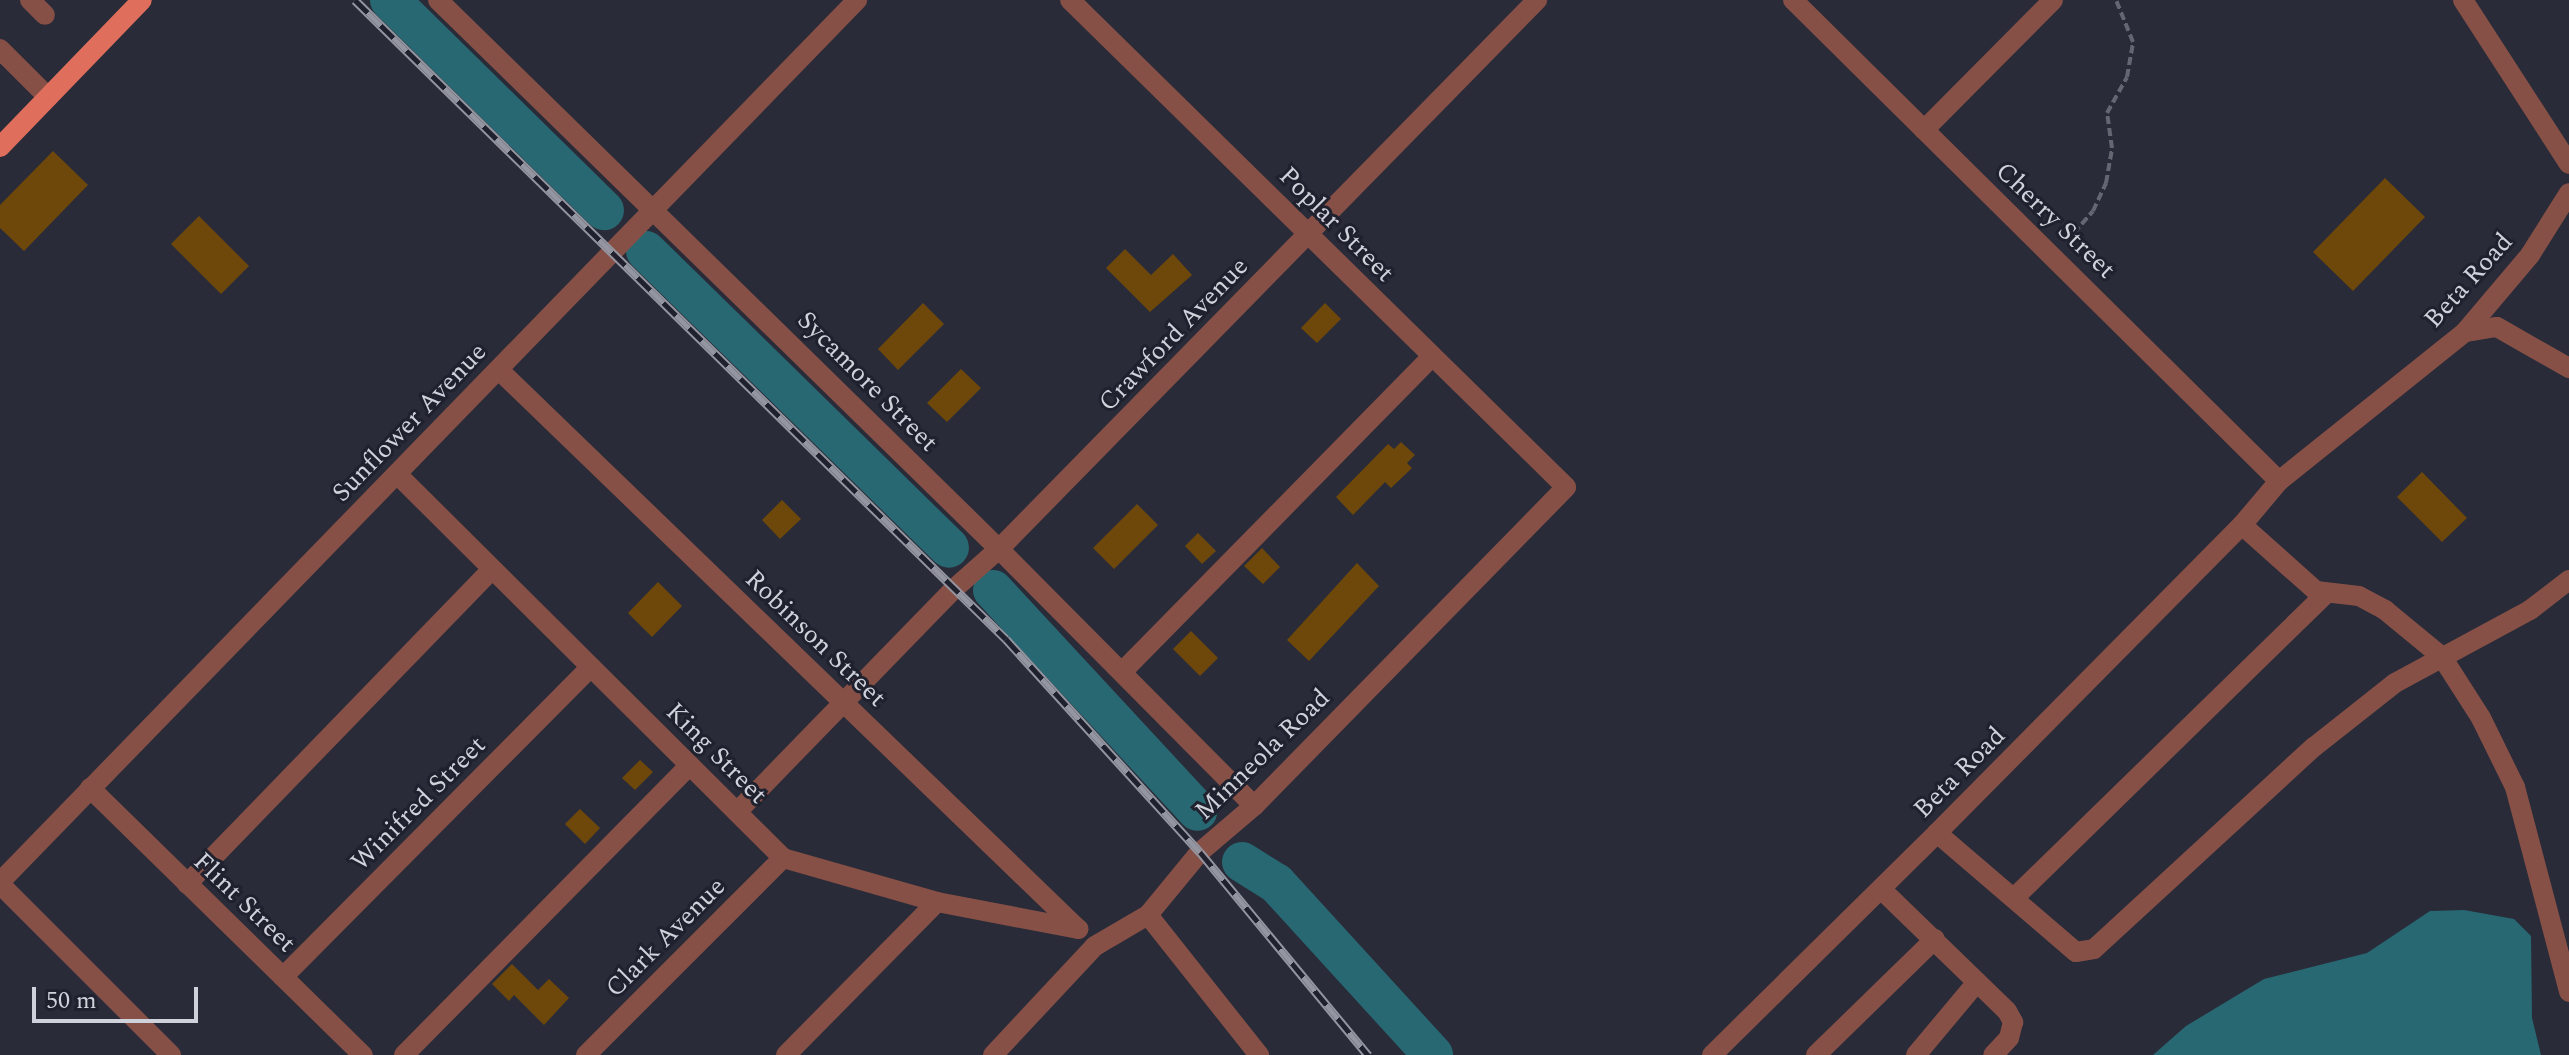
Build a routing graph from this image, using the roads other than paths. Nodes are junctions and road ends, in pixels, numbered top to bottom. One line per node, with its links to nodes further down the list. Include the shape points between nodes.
1 (30, 0): 10 (street)
2 (438, 0): 17 (street, Sycamore Street)
3 (857, 0): 17 (street, Sunflower Avenue)
4 (1070, 0): 18 (street, Poplar Street)
5 (1537, 0): 18 (street, Crawford Avenue)
6 (1793, 0): 13 (street, Cherry Street)
7 (2053, 0): 13 (street)
8 (2463, 0): 15 (street)
9 (135, 2): 12 (main road)
10 (45, 15)
11 (0, 49): 12 (street)
12 (48, 97): 14 (main road)
13 (1924, 130): 24 (street, Cherry Street)
14 (4, 135)
15 (2569, 164)
16 (2569, 193): 19 (street, Beta Road, via 2530,255)
17 (654, 209): 22 (street, Sunflower Avenue); 27 (street, Sycamore Street)
18 (1309, 235): 20 (street, Poplar Street); 27 (street, Crawford Avenue)
19 (2465, 332): 21 (street, via 2497,327); 24 (street, Beta Road)
20 (1432, 356): 25 (street, Poplar Street); 33 (street)
21 (2569, 368)
22 (499, 370): 23 (street, Sunflower Avenue); 34 (street, Robinson Street)
23 (397, 474): 28 (street, King Street); 36 (street, Sunflower Avenue)
24 (2279, 481): 26 (street, Beta Road)
25 (1566, 487): 37 (street, Minneola Road)
26 (2242, 525): 30 (street, via 2316,591); 39 (street, Beta Road)
27 (999, 549): 33 (street, Sycamore Street); 34 (street, Crawford Avenue)
28 (492, 569): 32 (street, King Street); 42 (street)
29 (2569, 580): 31 (street, via 2530,610)
30 (2327, 593): 31 (street, via 2359,596 2385,610); 44 (street)
31 (2442, 657): 44 (street, via 2395,683 2314,747 2094,949 2076,952); 52 (street, via 2481,718 2515,787)
32 (591, 667): 35 (street, King Street); 50 (street, Winifred Street)
33 (1122, 672): 37 (street, Sycamore Street)
34 (842, 702): 38 (street, Crawford Avenue); 47 (street, Robinson Street)
35 (690, 765): 38 (street, King Street); 56 (street)
36 (90, 788): 41 (street, Sunflower Avenue); 42 (street, Flint Street)
37 (1254, 806): 46 (street, Minneola Road, via 1200,852)
38 (737, 812): 40 (street, King Street)
39 (1937, 833): 43 (street, Beta Road); 44 (street)
40 (783, 858): 45 (street, King Street); 57 (street, Clark Avenue)
41 (0, 883): 54 (street)
42 (187, 884): 50 (street, Flint Street)
43 (1881, 889): 48 (street); 60 (street, Beta Road)
44 (2014, 898)
45 (937, 902): 47 (street, King Street); 58 (street)
46 (1148, 915): 49 (street, Minneola Road); 53 (street)
47 (1078, 929): 49 (street, Robinson Street)
48 (1935, 939): 51 (street); 61 (street)
49 (1095, 946): 59 (street, Minneola Road)
50 (283, 977): 55 (street, Flint Street)
51 (1977, 982): 62 (street); 63 (street, via 2013,1022 2009,1038)
52 (2569, 992)
53 (1254, 1053)
54 (171, 1055)
55 (363, 1055)
56 (404, 1055)
57 (586, 1055)
58 (786, 1055)
59 (993, 1055)
60 (1712, 1055)
61 (1816, 1055)
62 (1916, 1055)
63 (1993, 1055)

